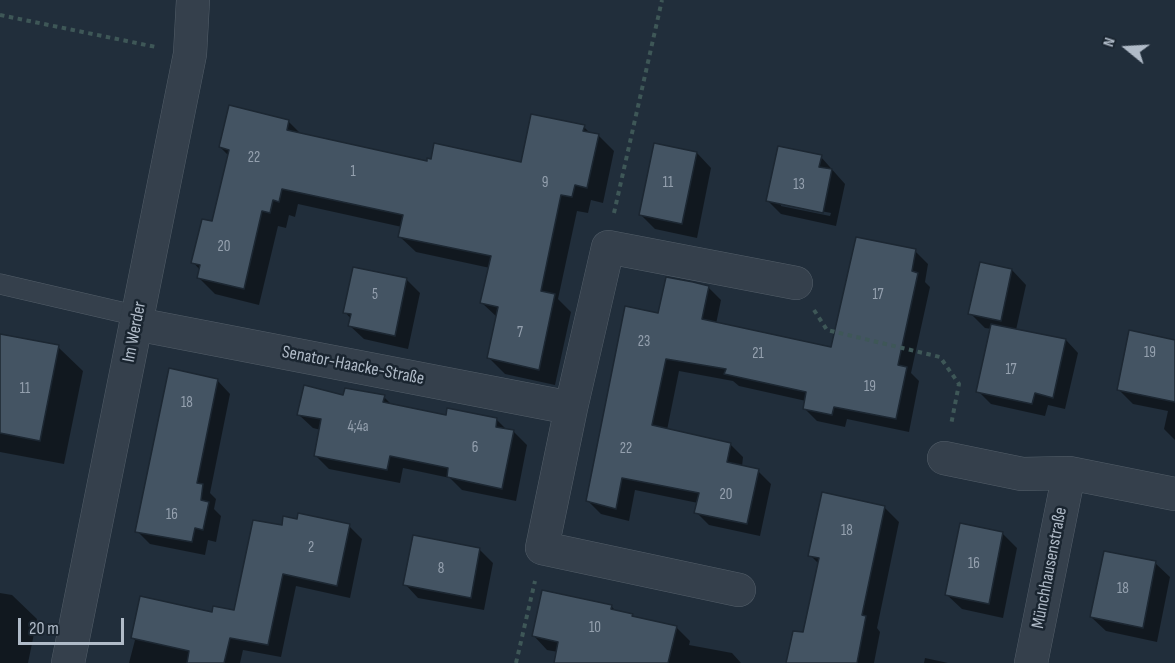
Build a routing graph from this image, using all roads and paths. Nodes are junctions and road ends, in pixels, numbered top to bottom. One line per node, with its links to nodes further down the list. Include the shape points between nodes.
1 (193, 0): 4 (street, Im Werder)
2 (662, 0): 5 (path)
3 (0, 15): 4 (path)
4 (189, 54): 8 (street, Im Werder)
5 (608, 247): 7 (street); 9 (street)
6 (0, 284): 8 (lane)
7 (796, 284): 10 (path, via 827,330 940,357 959,384)
8 (137, 320): 9 (street, Senator-Haacke-Straße); 15 (street, Im Werder)
9 (570, 408): 13 (street)
10 (944, 458): 11 (street, via 1022,474)
11 (1069, 473): 12 (street); 17 (street, Münchhausenstraße)
12 (1175, 494)
13 (542, 548): 14 (street); 16 (path)
14 (739, 590)
15 (68, 663)
16 (516, 663)
17 (1031, 663)

